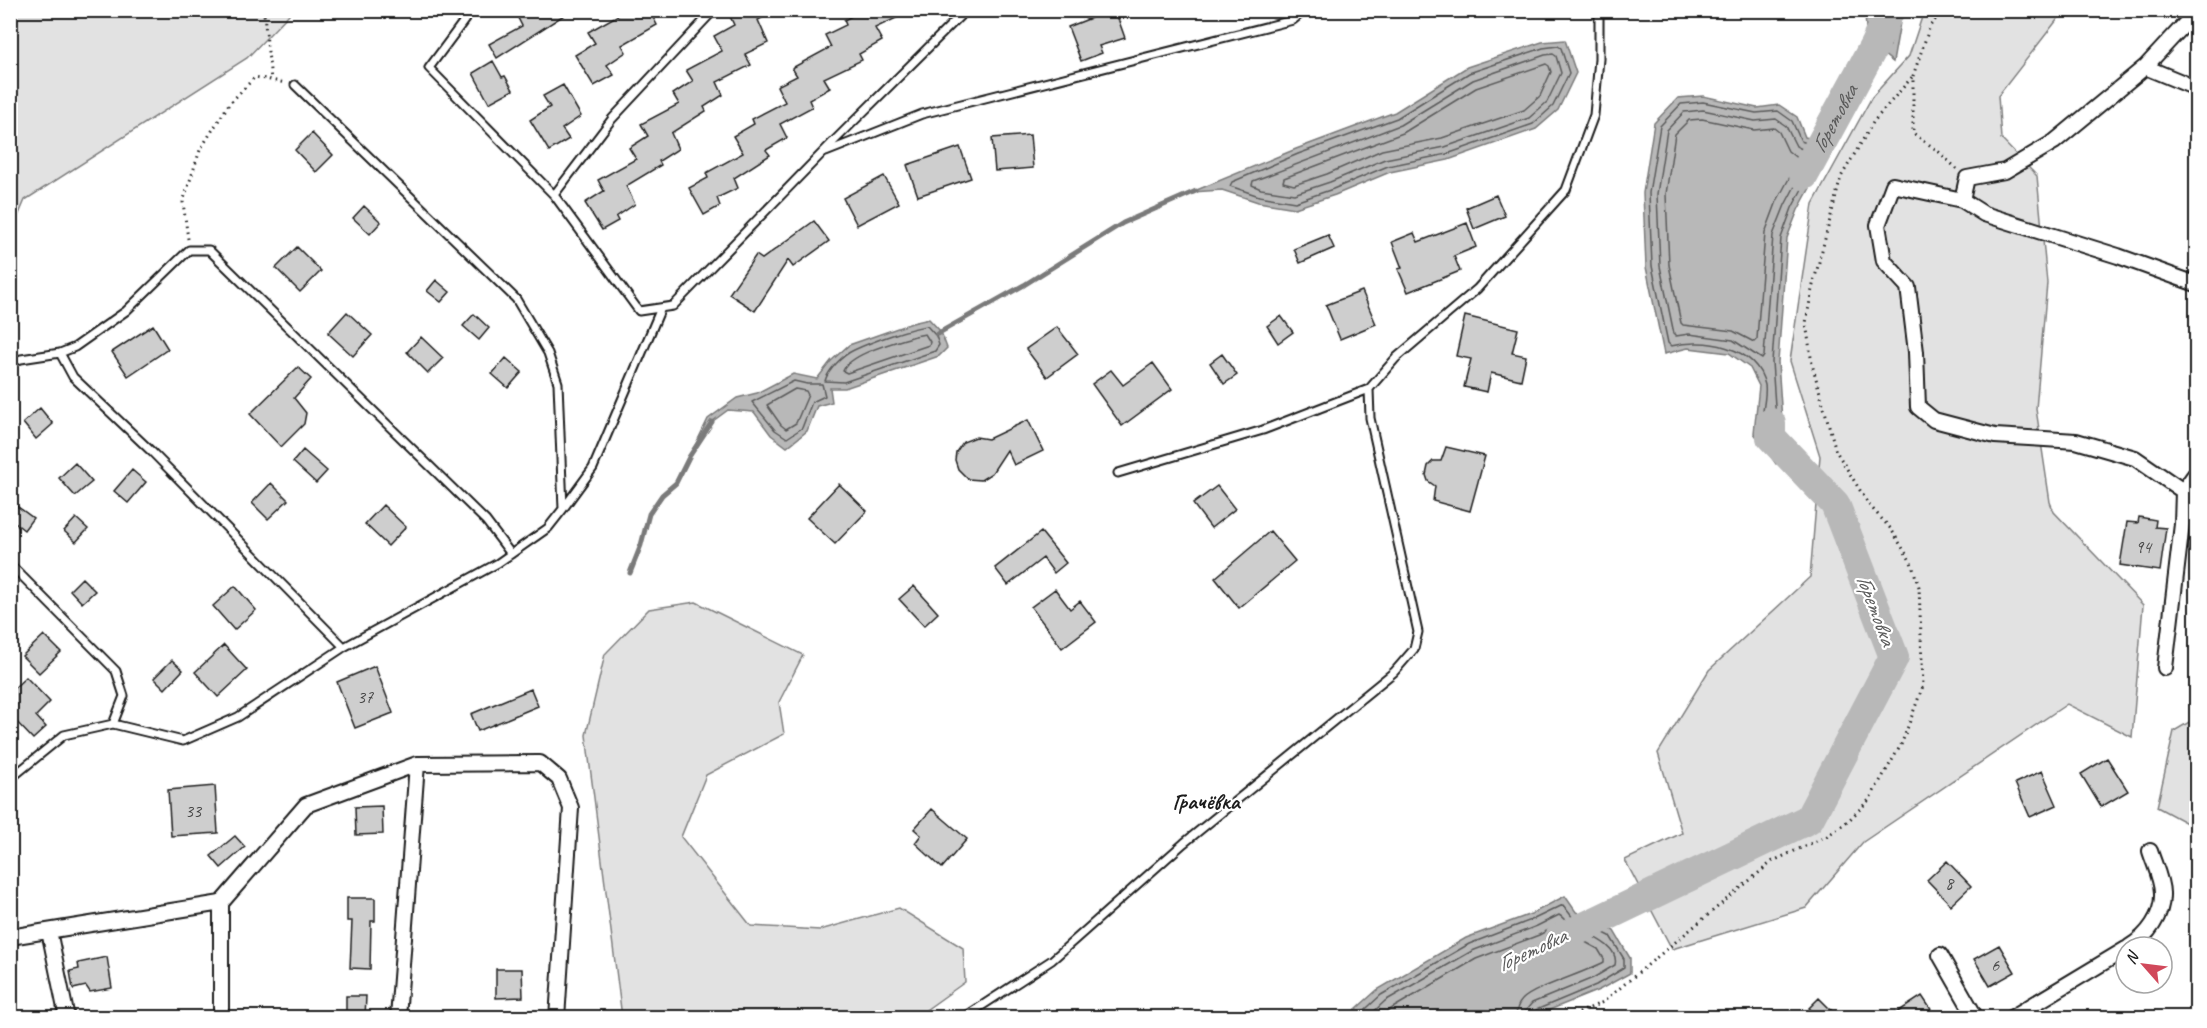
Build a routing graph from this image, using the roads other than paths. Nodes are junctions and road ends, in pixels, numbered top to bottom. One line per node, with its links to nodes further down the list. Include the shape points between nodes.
1 (472, 10): 11 (lane, via 429,68)
2 (714, 10): 11 (lane, via 612,119)
3 (966, 10): 10 (lane)
4 (1305, 10): 10 (lane, via 1293,20 922,114)
5 (1599, 10): 17 (lane, via 1594,115 1566,190 1477,289 1396,358)
6 (2196, 12): 7 (street)
7 (2145, 67): 9 (street); 12 (street, via 2054,142 2005,171 1967,178)
8 (295, 85): 21 (lane, via 516,299 548,353 558,383)
9 (2196, 88)
10 (822, 153): 14 (lane, via 673,306)
11 (554, 195): 14 (lane, via 639,310)
12 (1962, 201): 13 (street, via 1984,214); 20 (street, via 1893,185 1878,225 1884,261 1908,287 1918,407 1934,420 1995,436 2076,441 2135,458)
13 (2196, 284)
14 (661, 308): 21 (lane, via 593,468)
15 (60, 353): 16 (lane); 22 (lane, via 126,311 189,250 209,250 486,521); 24 (lane, via 73,377)
16 (10, 363)
17 (1369, 389): 18 (lane, via 1263,430); 40 (lane, via 1370,418 1418,632 1414,649 1394,672 1184,843 1052,960)
18 (1118, 473)
19 (2196, 473): 20 (street)
20 (2183, 491): 25 (street)
21 (563, 509): 22 (lane, via 548,528)
22 (511, 554): 24 (lane)
23 (10, 564): 26 (lane, via 116,672 124,696)
24 (344, 647): 26 (lane, via 238,717 183,741)
25 (2165, 668)
26 (113, 724): 28 (lane, via 64,735)
27 (417, 764): 30 (street, via 306,805); 38 (street); 39 (street, via 540,763 559,779 572,808)
28 (10, 779)
29 (2150, 851): 32 (street, via 2163,892 2158,918)
30 (221, 903): 31 (street); 37 (street)
31 (49, 931): 33 (street); 36 (street)
32 (2143, 935)
33 (10, 937)
34 (1940, 955): 41 (street)
35 (2114, 956): 42 (street)
36 (67, 1017)
37 (222, 1017)
38 (398, 1017)
39 (557, 1017)
40 (963, 1017)
41 (1976, 1017)
42 (2011, 1017)

